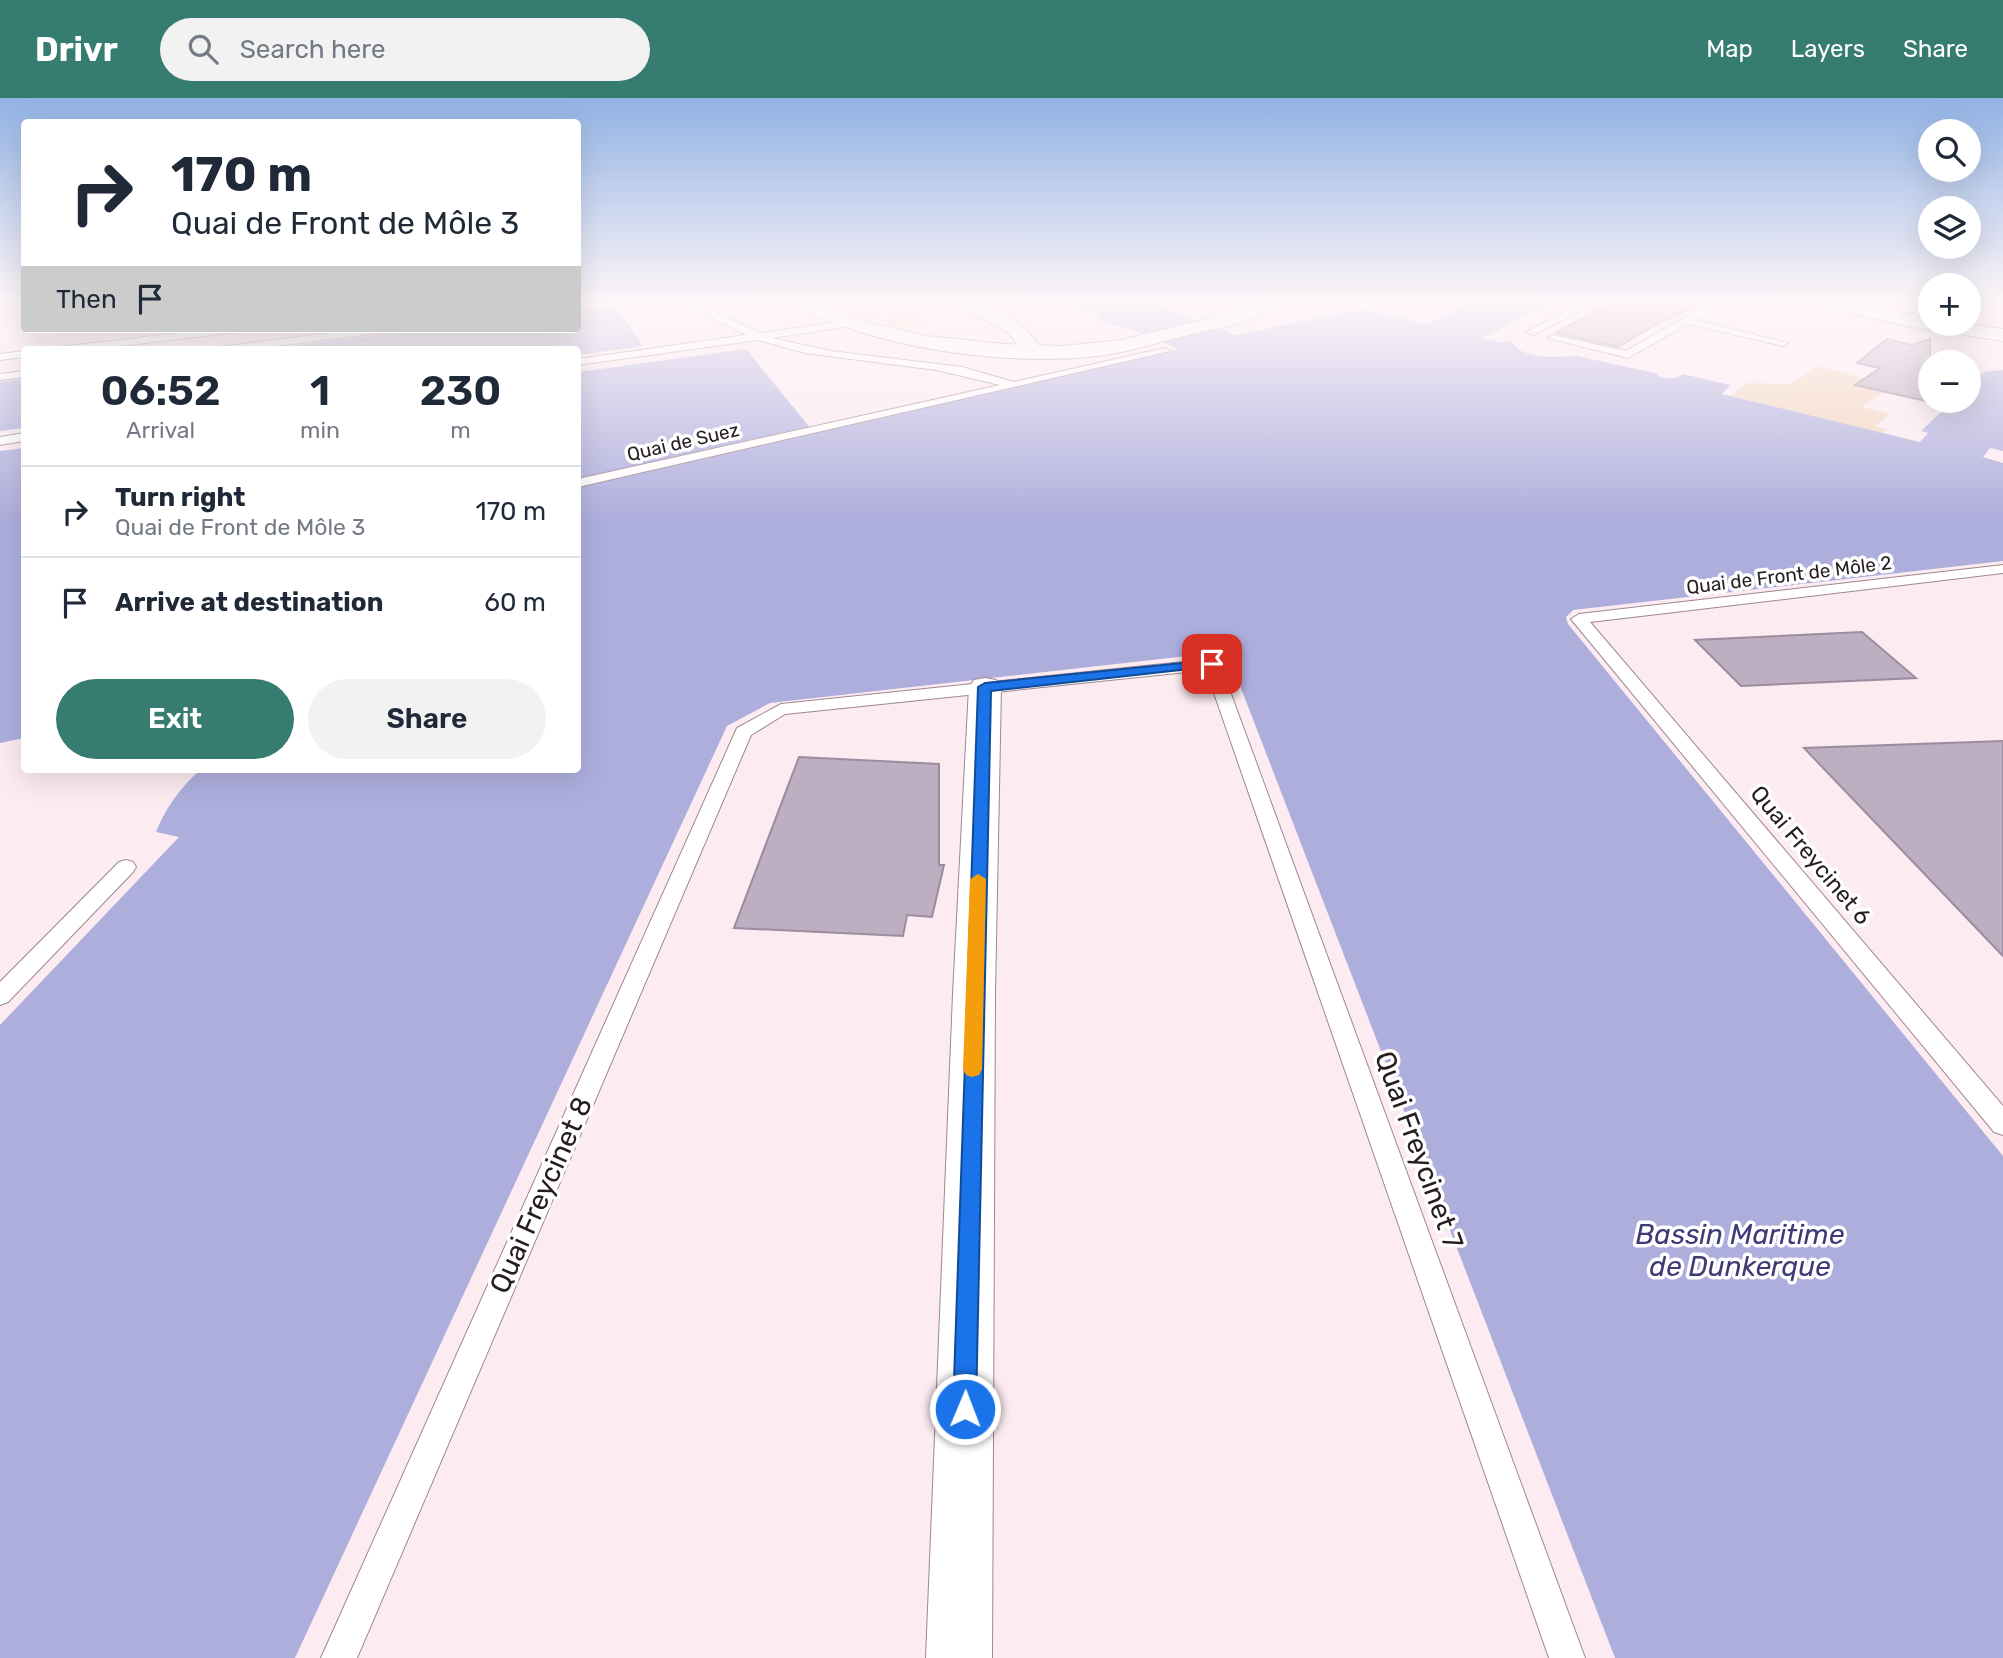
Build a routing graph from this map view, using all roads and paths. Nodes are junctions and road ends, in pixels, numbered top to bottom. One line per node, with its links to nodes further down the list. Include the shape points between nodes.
1 (18, 375): 4 (lane)
2 (981, 375): 5 (lane)
3 (1059, 375): 5 (lane, Quai de Suez)
4 (0, 377)
5 (1014, 385): 8 (lane, Quai de Suez)
6 (21, 438): 7 (lane)
7 (0, 441)
8 (581, 482)
9 (2003, 569): 10 (lane, Quai de Front de Môle 2)
10 (1579, 619): 14 (lane, Quai Freycinet 6)
11 (985, 687): 15 (lane, Quai Freycinet 8, via 781,709 743,732); 16 (street); 17 (lane, Quai Freycinet 7, via 1212,664)
12 (126, 867): 13 (lane)
13 (0, 996)
14 (2003, 1124)
15 (339, 1658)
16 (959, 1658)
17 (1567, 1658)

